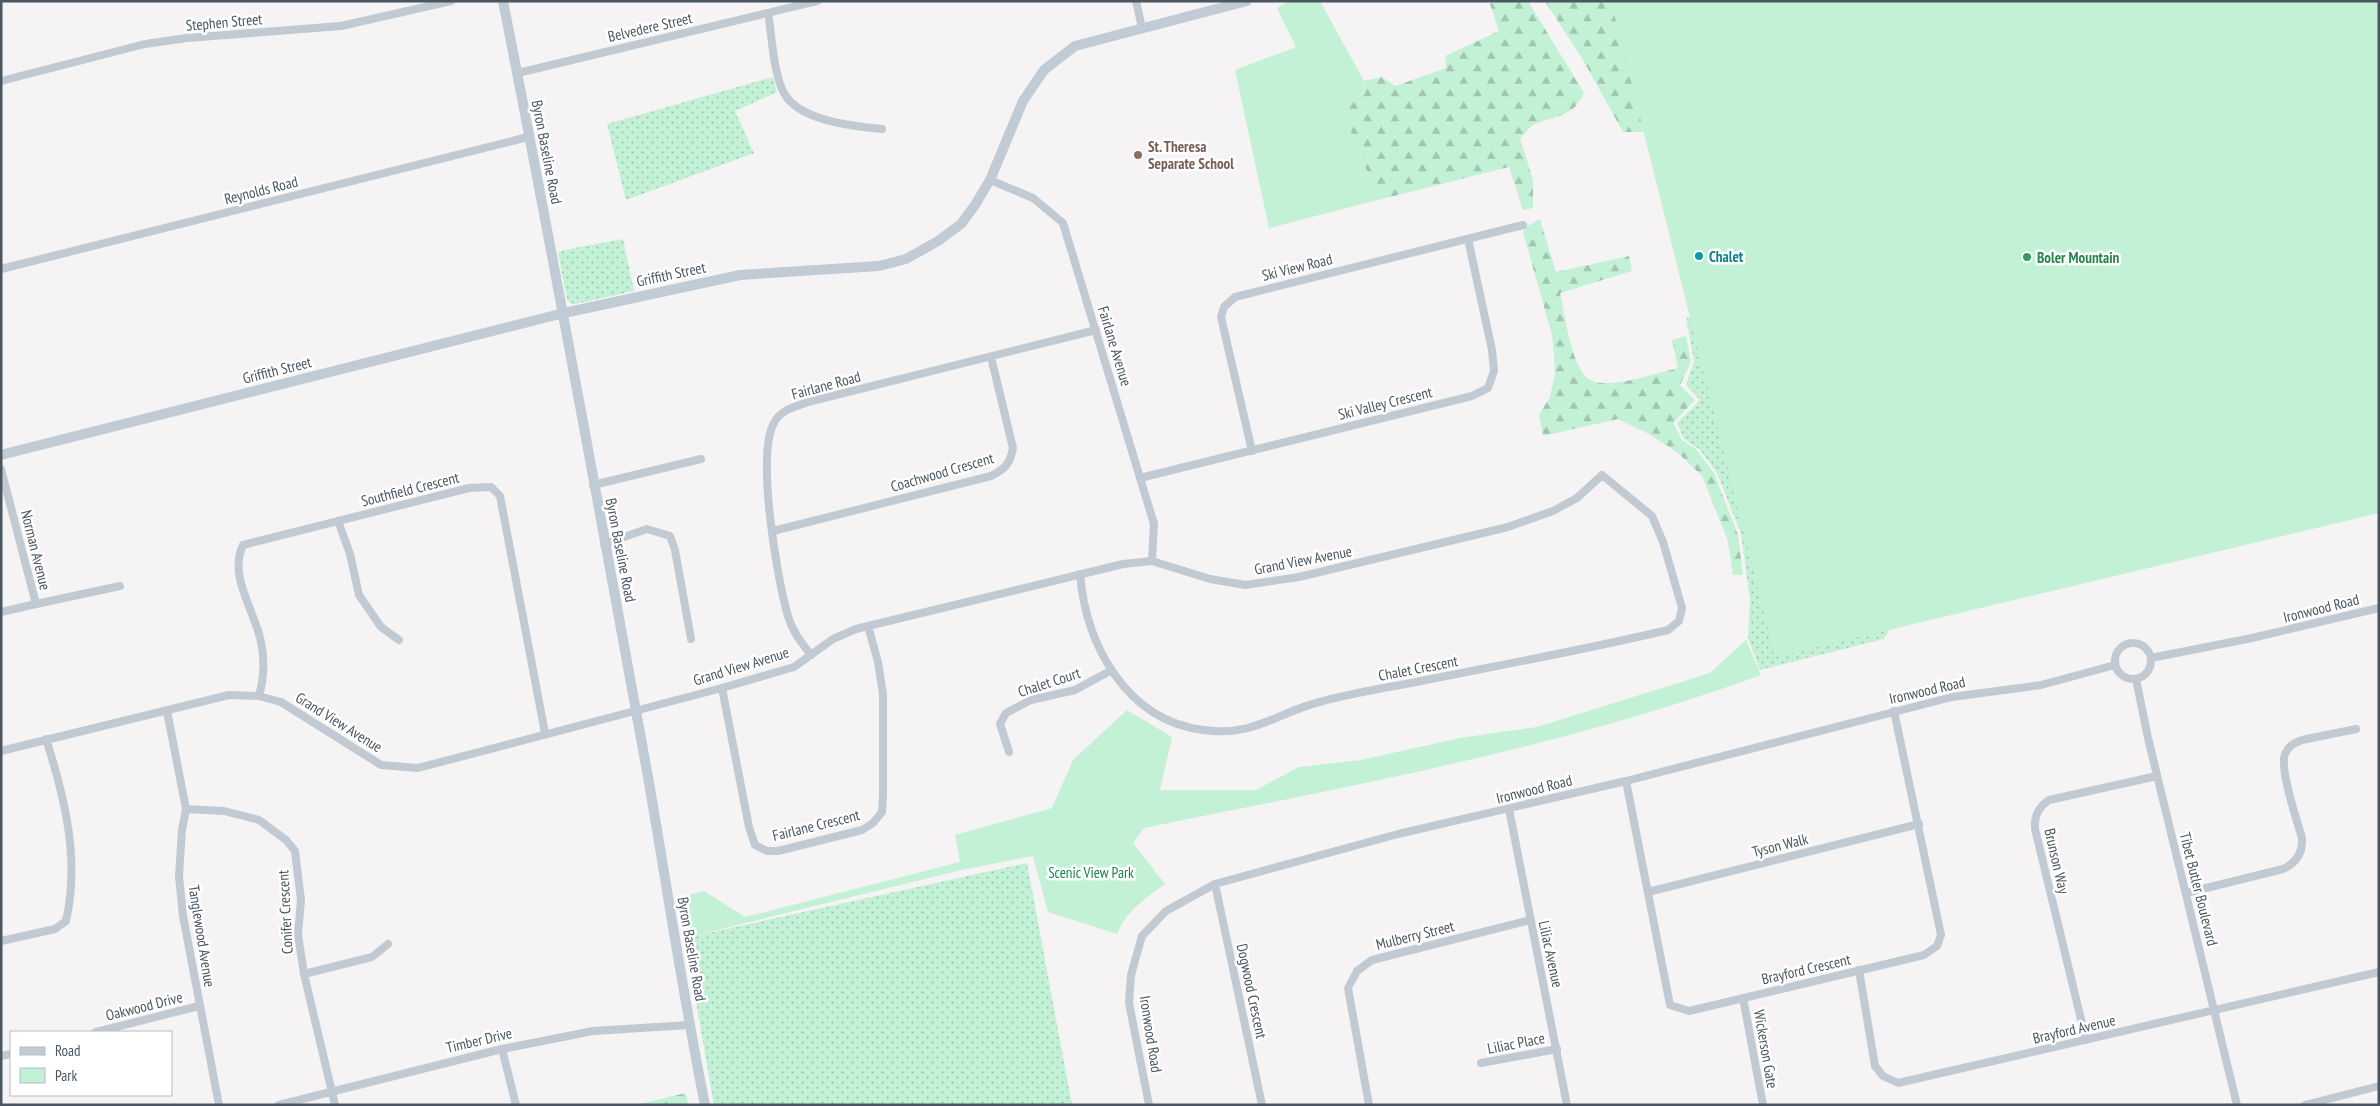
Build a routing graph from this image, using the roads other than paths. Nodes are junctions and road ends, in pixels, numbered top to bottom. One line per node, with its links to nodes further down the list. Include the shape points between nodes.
1 (451, 1): 9 (street, Stephen Street, via 340,26 145,44)
2 (503, 1): 8 (street, Byron Baseline Road)
3 (817, 1): 6 (street, Belvedere Street)
4 (1136, 1): 7 (street)
5 (1247, 1): 7 (street, Griffith Street)
6 (768, 13): 8 (street, Belvedere Street); 10 (street, via 784,93 801,111 838,122)
7 (1142, 28): 12 (street, Griffith Street, via 1076,46 1044,70 1023,101)
8 (518, 73): 11 (street, Byron Baseline Road)
9 (1, 81)
10 (882, 129)
11 (528, 137): 15 (street, Reynolds Road); 16 (street, Byron Baseline Road)
12 (990, 180): 16 (street, Griffith Street, via 961,224 938,242 906,259 879,266 740,275); 17 (street, Fairlane Avenue, via 1033,198 1063,223)
13 (1523, 225): 14 (street, Ski View Road)
14 (1468, 239): 19 (street, Ski Valley Crescent, via 1492,350 1494,371 1488,388 1472,396); 19 (street, Ski View Road, via 1235,296 1224,307 1221,317)
15 (1, 269)
16 (564, 313): 20 (street, Griffith Street); 25 (street, Byron Baseline Road)
17 (1096, 330): 18 (street, Fairlane Road); 24 (street, Fairlane Avenue)
18 (991, 356): 27 (street, Fairlane Road, via 808,402 782,412 773,424 768,441 767,504); 27 (street, Coachwood Crescent, via 1014,448 1011,462 1003,470 991,476)
19 (1252, 451): 24 (street, Ski Valley Crescent)
20 (1, 455)
21 (701, 459): 25 (street)
22 (1, 468): 32 (street, Norman Avenue)
23 (1602, 475): 29 (street, Grand View Avenue, via 1577,498 1553,511 1508,527 1299,577 1245,585 1210,579); 41 (street, Chalet Crescent, via 1652,516 1660,534 1682,608 1679,621 1668,630 1321,701 1258,727 1236,731 1202,730 1160,717 1132,698)
24 (1140, 478): 29 (street, Fairlane Avenue, via 1154,524)
25 (593, 485): 28 (street, Byron Baseline Road)
26 (338, 521): 37 (street, via 350,554 359,595 381,627); 44 (street, Southfield Crescent, via 243,545 237,558 238,572 261,642 265,674); 49 (street, Southfield Crescent, via 468,488 491,487 500,496)
27 (773, 531): 38 (street, Fairlane Road, via 788,616 795,634)
28 (604, 544): 36 (street, via 647,529 670,536); 45 (street, Byron Baseline Road)
29 (1152, 561): 30 (street, Grand View Avenue)
30 (1080, 574): 35 (street, Grand View Avenue); 41 (street, Chalet Crescent, via 1094,634)
31 (120, 586): 32 (street)
32 (36, 604): 34 (street, Norman Avenue)
33 (2379, 608): 39 (street, Ironwood Road)
34 (1, 612)
35 (868, 626): 38 (street, Grand View Avenue, via 833,639); 43 (street, Fairlane Crescent, via 883,694 883,795 882,812 862,830 778,851 767,851 755,845)
36 (691, 638)
37 (399, 640)
38 (811, 655): 43 (street, Grand View Avenue, via 794,667)
39 (2151, 658): 40 (street, via 2145,647 2130,643 2118,651); 42 (street, via 2146,674)
40 (2115, 665): 42 (street, via 2122,676); 47 (street, Ironwood Road, via 2041,685 1952,697)
41 (1110, 671): 52 (street, Chalet Court, via 1075,690 1031,700 1006,713 1000,724)
42 (2136, 679): 53 (street, Tibet Butler Boulevard)
43 (722, 688): 45 (street, Grand View Avenue)
44 (259, 696): 46 (street, Grand View Avenue, via 229,695); 49 (street, Grand View Avenue, via 281,702 365,756 390,766 418,768 443,763)
45 (635, 710): 49 (street, Grand View Avenue); 70 (street, Byron Baseline Road)
46 (167, 711): 50 (street, Grand View Avenue); 55 (street, Tanglewood Avenue)
47 (1894, 711): 54 (street, Ironwood Road); 57 (street, Brayford Crescent)
48 (2356, 729): 60 (street, via 2295,742 2285,753 2283,768 2302,844 2300,855 2293,864)
49 (545, 733)
50 (46, 739): 51 (street, Grand View Avenue); 62 (street, via 70,825 70,907 66,921 55,929)
51 (1, 751)
52 (1009, 752)
53 (2157, 776): 60 (street, Tibet Butler Boulevard); 72 (street, Brunson Way, via 2049,800 2037,812 2034,821)
54 (1626, 781): 56 (street, Ironwood Road); 59 (street, Brayford Crescent)
55 (186, 809): 66 (street, Conifer Crescent, via 224,811 258,820 286,840 295,851 300,900 298,934); 68 (street, Tanglewood Avenue, via 179,876)
56 (1509, 809): 58 (street, Ironwood Road, via 1398,834); 61 (street, Liliac Avenue)
57 (1919, 824): 59 (street, Tyson Walk); 64 (street, Brayford Crescent, via 1941,935 1937,946 1924,954)
58 (1215, 884): 83 (street, Ironwood Road, via 1166,911 1142,936 1131,975 1129,1003); 84 (street, Dogwood Crescent)
59 (1648, 892): 67 (street, Brayford Crescent, via 1670,1005 1689,1011)
60 (2186, 893): 69 (street, Tibet Butler Boulevard)
61 (1530, 920): 74 (street, Liliac Avenue); 85 (street, Mulberry Street, via 1372,960 1357,971 1348,988)
62 (1, 941)
63 (388, 944): 66 (street, via 372,957)
64 (1859, 970): 67 (street, Brayford Crescent); 72 (street, Brayford Avenue, via 1875,1066 1883,1076 1898,1083)
65 (2379, 972): 69 (street, Brayford Avenue)
66 (304, 974): 77 (street, Conifer Crescent)
67 (1743, 998): 87 (street, Wickerson Gate)
68 (199, 1006): 71 (street, Oakwood Drive); 78 (street, Tanglewood Avenue)
69 (2214, 1010): 72 (street, Brayford Avenue); 88 (street, Tibet Butler Boulevard)
70 (689, 1025): 73 (street, Timber Drive, via 594,1031); 82 (street, Byron Baseline Road)
71 (100, 1031)
72 (2086, 1040)
73 (502, 1048): 77 (street, Timber Drive); 81 (street)
74 (1557, 1049): 75 (street, Liliac Place); 86 (street, Liliac Avenue)
75 (1481, 1063)
76 (2379, 1086): 89 (street)
77 (331, 1091): 79 (street, Timber Drive); 80 (street, Conifer Crescent)
78 (218, 1105)
79 (279, 1105)
80 (335, 1105)
81 (516, 1105)
82 (705, 1105)
83 (1149, 1105)
84 (1262, 1105)
85 (1369, 1105)
86 (1567, 1105)
87 (1763, 1105)
88 (2237, 1105)
89 (2305, 1105)

